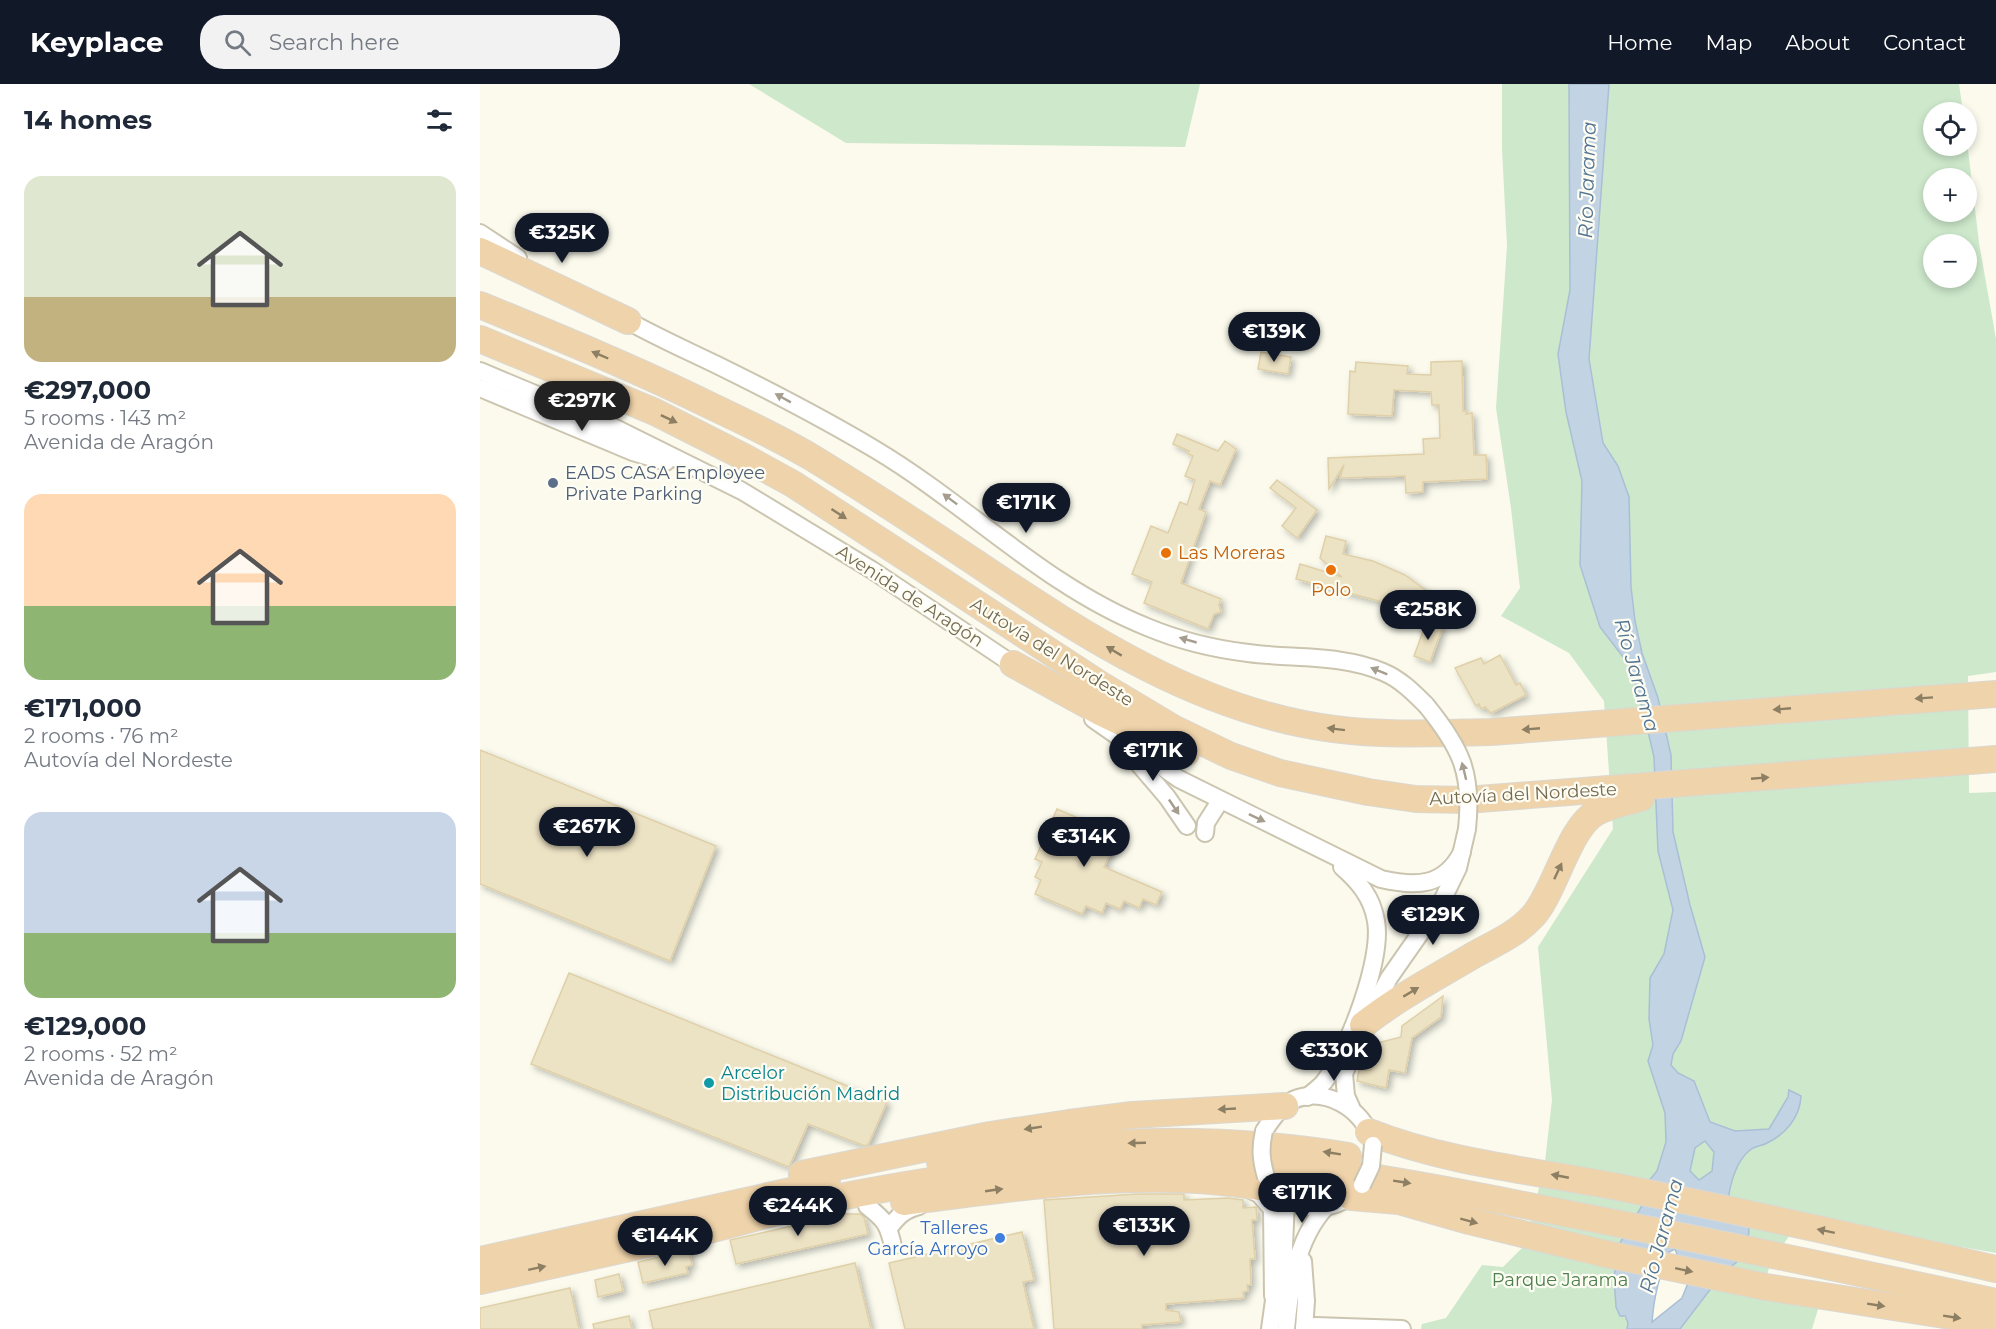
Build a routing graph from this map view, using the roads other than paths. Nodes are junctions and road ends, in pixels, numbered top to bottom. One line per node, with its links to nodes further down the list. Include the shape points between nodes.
1 (480, 233): 4 (street)
2 (480, 251): 4 (highway)
3 (480, 305): 10 (highway, Autovía del Nordeste, one-way to 3, via 1491,732 1411,734 1334,729 1259,712 1179,684 1121,655 759,428 669,385)
4 (628, 321): 19 (street, one-way to 4, bridge, via 1468,793 1461,758 1426,705 1385,673 1330,660 1247,653 1197,642 1148,628 1107,609 1074,591 935,488 876,450 774,393)
5 (480, 339): 13 (highway, Autovía del Nordeste, one-way to 13, via 655,412 744,456 1173,728 1231,756 1281,773)
6 (480, 371): 8 (street, Avenida de Aragón, via 609,425)
7 (480, 388): 8 (street, via 633,452)
8 (696, 468): 9 (street, Avenida de Aragón, via 742,491 862,564)
9 (1013, 664): 11 (street, Avenida de Aragón); 13 (highway, via 1102,713 1232,771 1310,793)
10 (1989, 694)
11 (1110, 731): 14 (street, Avenida de Aragón); 16 (street, one-way to 16)
12 (1988, 760): 15 (highway, one-way to 12, via 1621,803 1702,783)
13 (1368, 792): 15 (highway, Autovía del Nordeste, via 1416,799)
14 (1220, 801): 17 (street, via 1206,823); 18 (street, Avenida de Aragón, one-way to 18)
15 (1596, 801): 20 (highway, one-way to 15, via 1409,993 1515,933 1534,915)
16 (1187, 826)
17 (1205, 833)
18 (1323, 851): 19 (street, Avenida de Aragón, via 1381,879 1417,884 1443,875); 21 (street, Avenida de Aragón, via 1356,879 1369,897 1376,917 1376,952 1362,1001 1332,1071 1320,1087)
19 (1462, 852): 20 (street, via 1440,905 1389,978)
20 (1363, 1025): 22 (street, via 1344,1074)
21 (1296, 1101): 22 (street, via 1325,1098); 25 (street, bridge, via 1273,1117 1264,1131 1262,1162); 33 (highway, one-way to 33, via 1132,1115 990,1135)
22 (1351, 1107): 23 (street)
23 (1371, 1138): 26 (street, bridge, via 1371,1166); 28 (highway, one-way to 23, via 1434,1152)
24 (1228, 1182): 25 (highway); 27 (highway, one-way to 24, via 1036,1184 1129,1180); 41 (street, via 1259,1194 1272,1209)
25 (1276, 1189): 30 (street, via 1305,1207); 41 (street, via 1284,1247)
26 (1357, 1191): 30 (street); 43 (highway, one-way to 43, via 1606,1254 1766,1287)
27 (958, 1195): 29 (highway); 31 (street, via 907,1209)
28 (1615, 1205): 32 (highway, one-way to 28, via 830,1199 906,1185 995,1171 1145,1160 1319,1169 1428,1186); 36 (highway); 37 (highway, one-way to 37, via 1321,1151 1235,1144 1091,1144 993,1152 902,1168)
29 (867, 1206): 31 (street); 32 (highway)
30 (1326, 1208): 35 (street, via 1314,1220)
31 (889, 1228): 34 (street)
32 (687, 1235): 39 (highway, one-way to 32)
33 (480, 1245)
34 (892, 1246)
35 (1302, 1248): 41 (street); 44 (street)
36 (1878, 1259): 38 (highway); 40 (highway); 42 (highway)
37 (480, 1260)
38 (1996, 1269)
39 (480, 1281)
40 (1996, 1284)
41 (1281, 1296): 45 (street); 46 (street)
42 (1996, 1302)
43 (1996, 1323)
44 (1304, 1328): 47 (street)
45 (1270, 1329)
46 (1286, 1329)
47 (1402, 1329)

